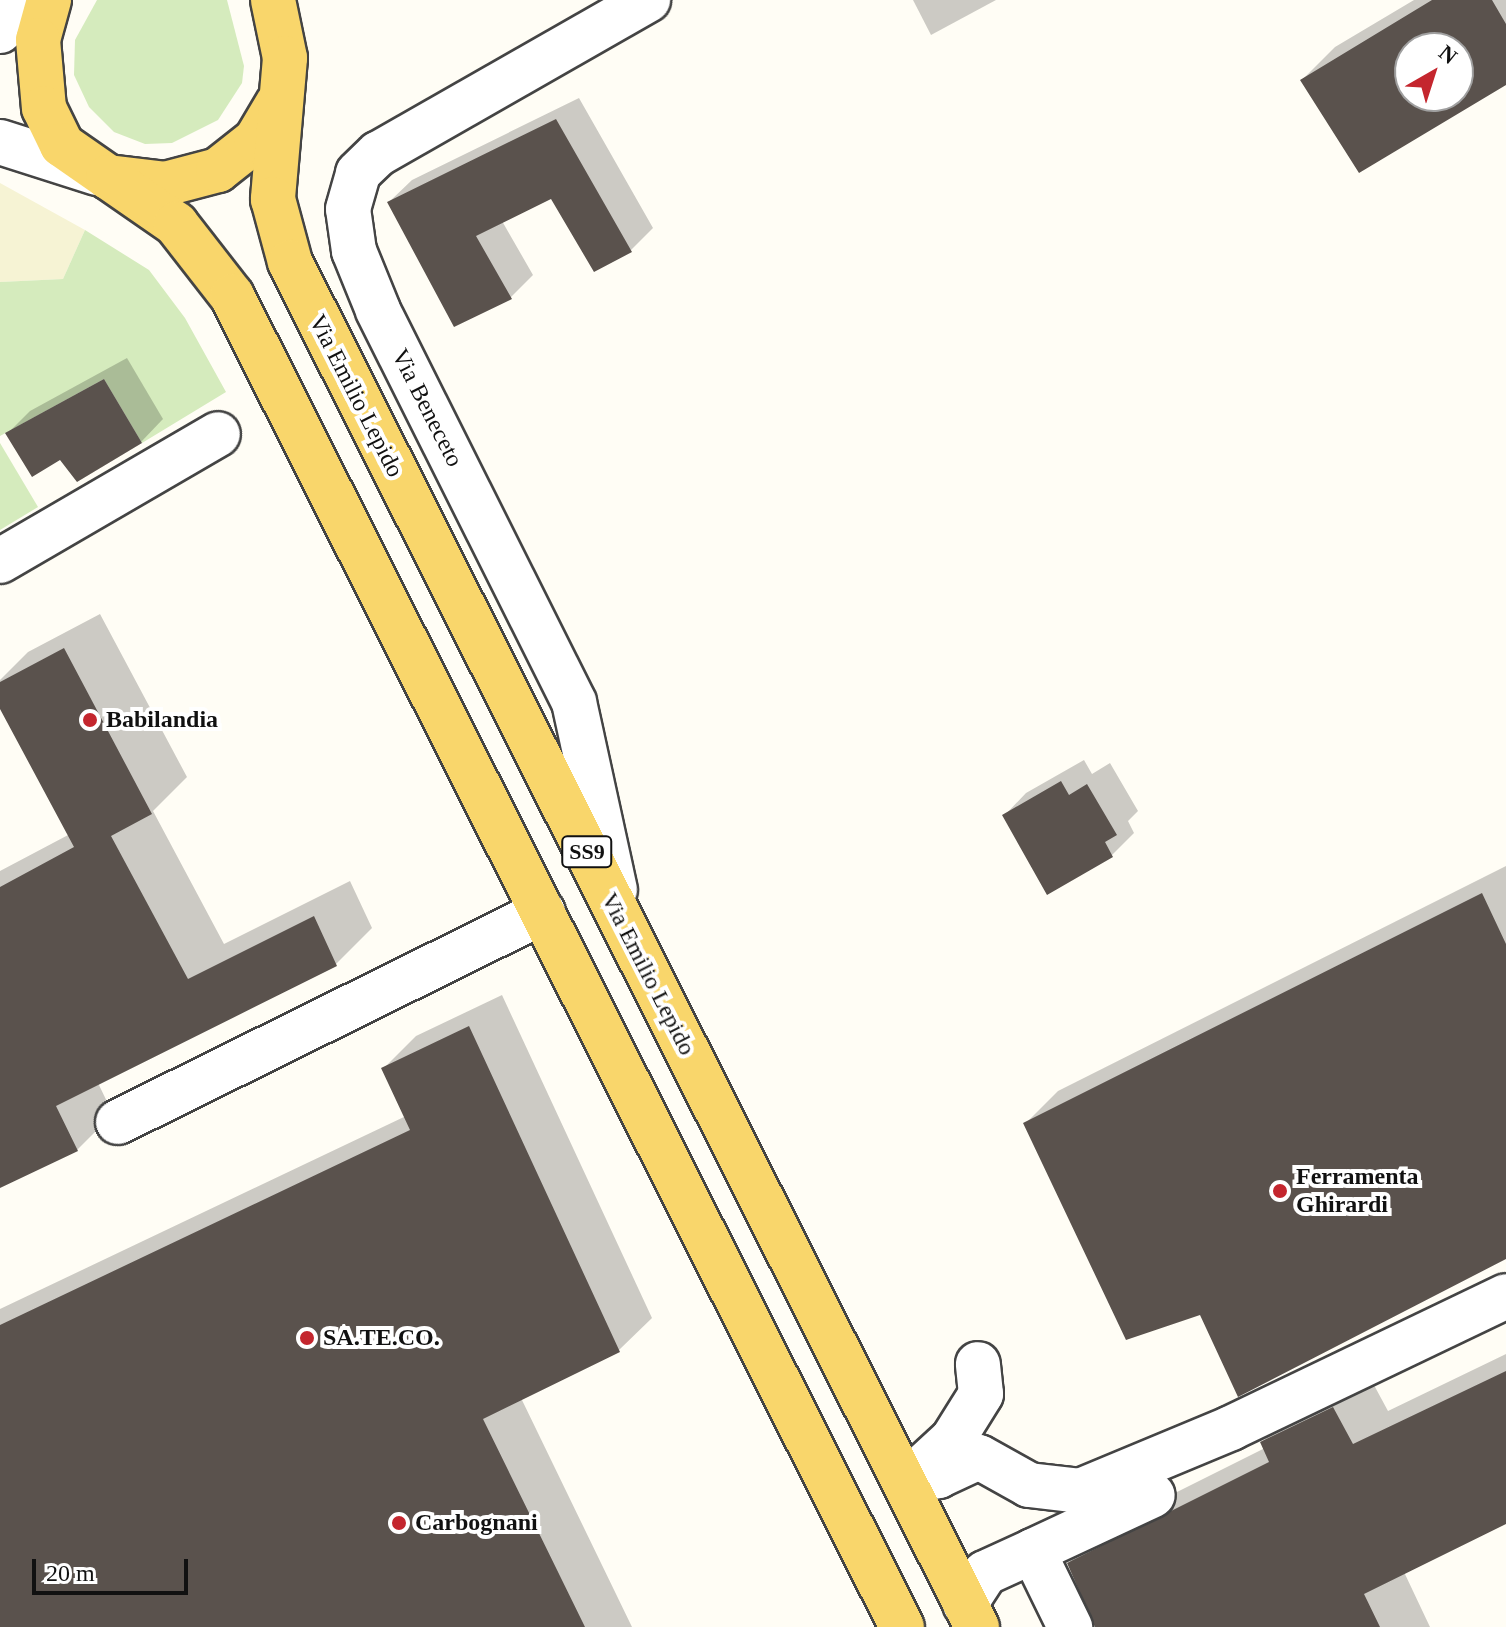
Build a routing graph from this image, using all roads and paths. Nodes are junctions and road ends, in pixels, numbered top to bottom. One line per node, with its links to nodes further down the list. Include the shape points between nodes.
1 (30, 0): 5 (street)
2 (49, 0): 8 (main road, via 38,40 44,108 62,145)
3 (273, 0): 6 (main road, Via Emilio Lepido)
4 (648, 0): 12 (street, Via Beneceto, via 378,154 358,173 348,209 354,251 378,310 574,702 609,868)
5 (0, 31)
6 (283, 74): 8 (main road, via 272,118 256,140 218,170 165,184); 12 (main road, Via Emilio Lepido / SS9, via 273,199 290,262)
7 (0, 142): 8 (street)
8 (108, 177): 11 (main road, SS9, via 176,224 232,296)
9 (218, 434): 10 (street)
10 (0, 561)
11 (543, 912): 13 (street); 20 (main road, SS9)
12 (639, 956): 16 (main road, Via Emilio Lepido / SS9)
13 (118, 1122)
14 (1506, 1296): 16 (street, via 1231,1428 1080,1491 1029,1485 979,1457 938,1476)
15 (978, 1364): 16 (street, via 981,1394 960,1428)
16 (905, 1482): 19 (main road, Via Emilio Lepido / SS9)
17 (1153, 1495): 18 (street)
18 (1033, 1551): 19 (street, via 985,1573); 21 (street)
19 (971, 1615)
20 (902, 1627)
21 (1070, 1627)

